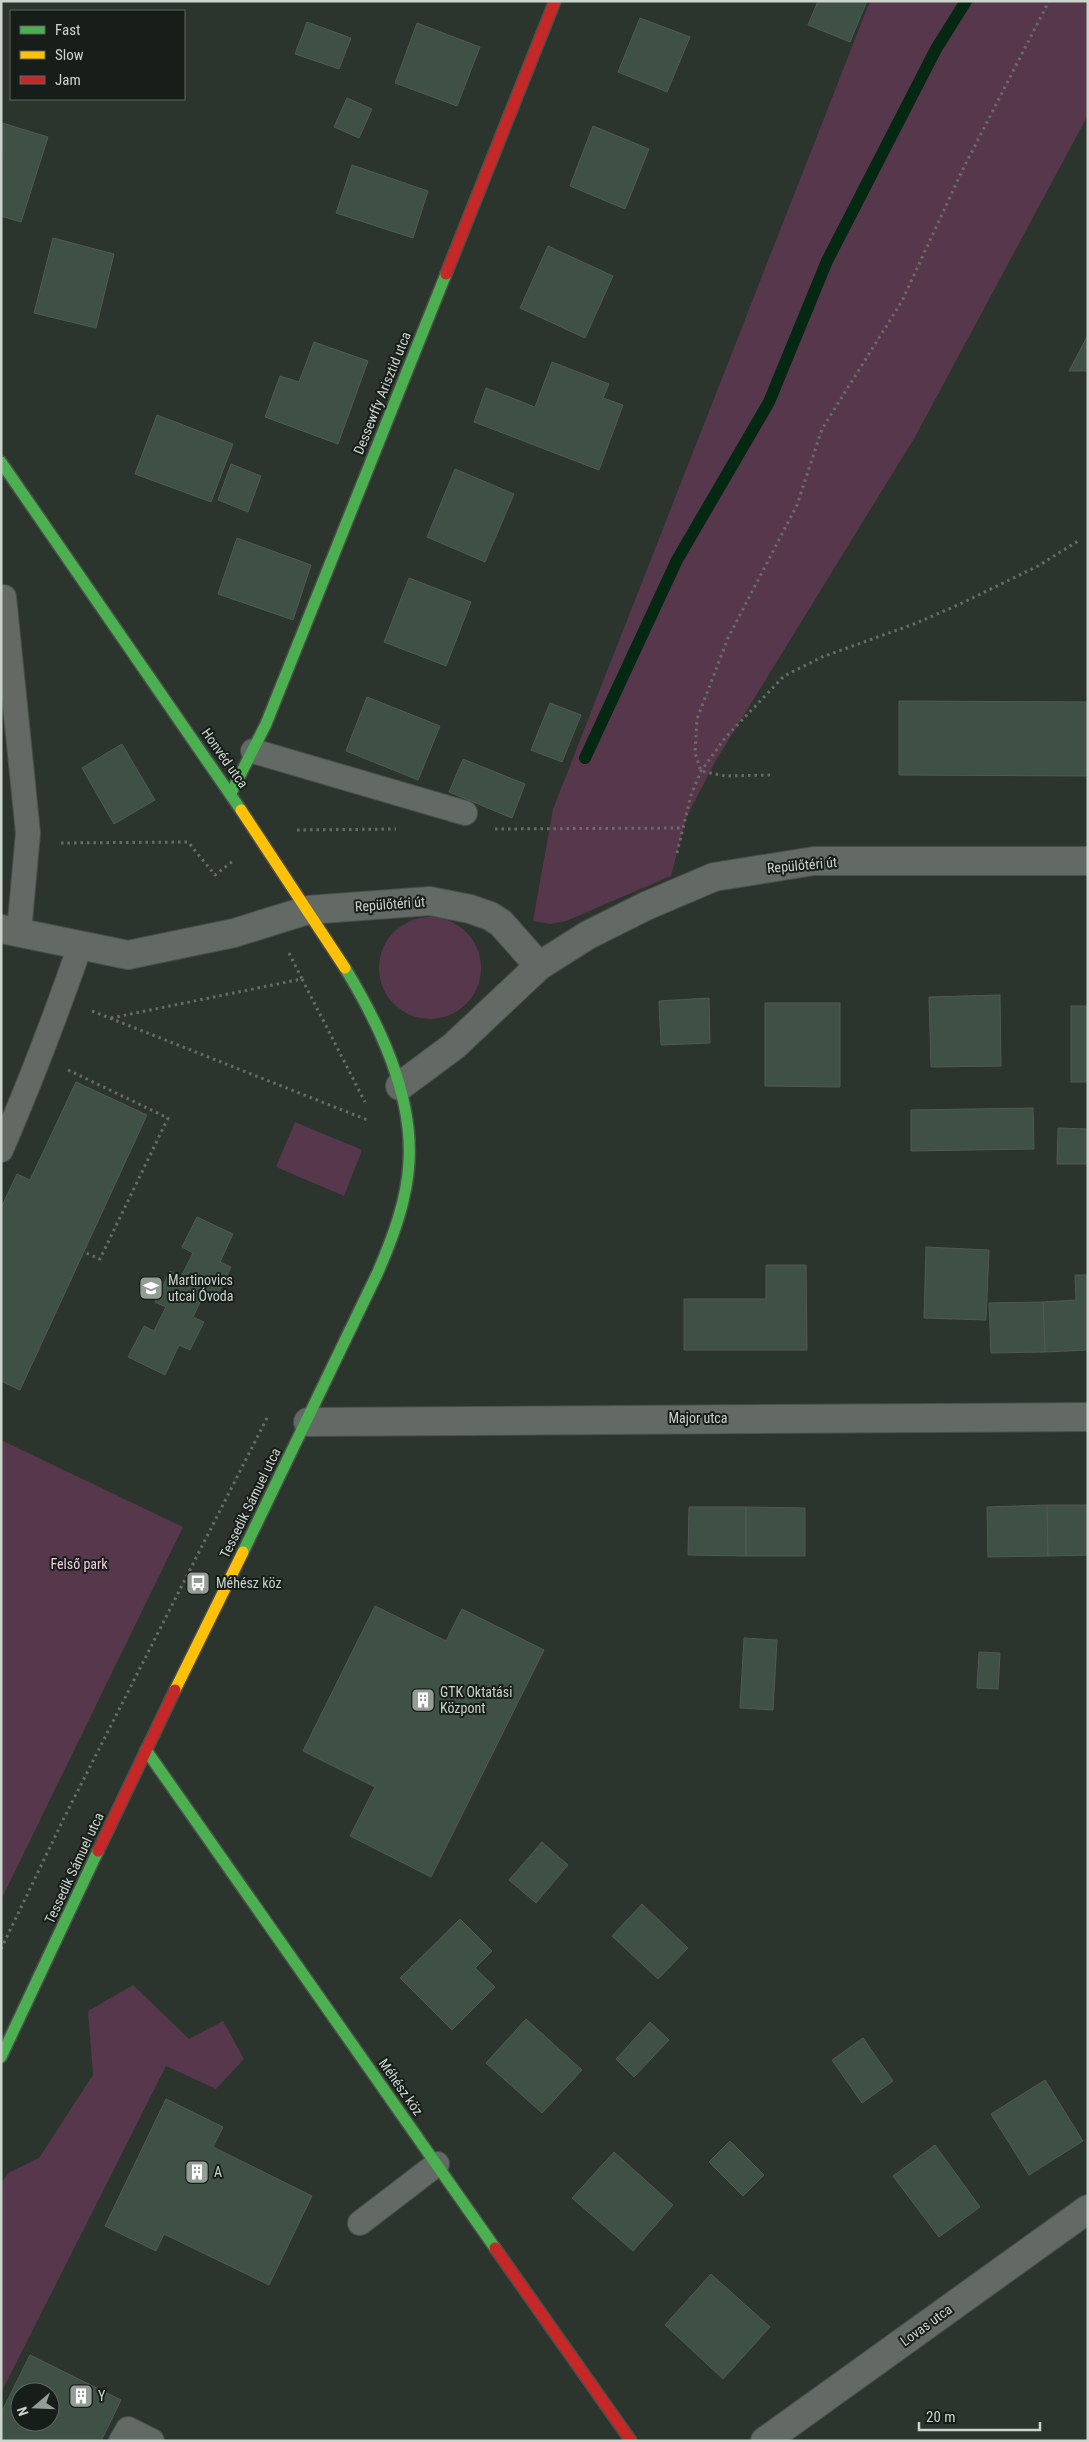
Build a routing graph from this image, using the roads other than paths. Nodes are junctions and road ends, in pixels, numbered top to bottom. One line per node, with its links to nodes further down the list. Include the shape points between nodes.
1 (555, 1): 4 (street, Dessewffy Arisztid utca)
2 (1, 462): 5 (street, Honvéd utca)
3 (4, 596): 9 (lane, via 27,843)
4 (253, 751): 5 (street, Dessewffy Arisztid utca); 6 (lane)
5 (231, 793): 8 (street, Honvéd utca)
6 (465, 813)
7 (1088, 861): 11 (street, Repülőtéri út, via 814,861 714,877 588,935)
8 (308, 910): 10 (street, Repülőtéri út, via 234,933 128,955); 11 (street, Repülőtéri út, via 430,900 470,908 500,923); 12 (street, Honvéd utca, via 359,994)
9 (10, 930): 10 (street, Repülőtéri út)
10 (80, 946): 13 (lane, via 41,1057)
11 (540, 966): 12 (street, Repülőtéri út, via 454,1046)
12 (400, 1086): 15 (street, Tessedik Sámuel utca, via 410,1141 408,1174 400,1212 385,1255)
13 (1, 1150)
14 (1088, 1417): 15 (street, Major utca)
15 (308, 1422): 16 (street, Tessedik Sámuel utca)
16 (146, 1750): 17 (street, Tessedik Sámuel utca); 18 (street, Méhész köz)
17 (1, 2057)
18 (437, 2164): 20 (lane); 23 (street, Méhész köz)
19 (1088, 2209): 24 (street, Lovas utca)
20 (360, 2224)
21 (122, 2441): 22 (lane, via 128,2430)
22 (152, 2441)
23 (631, 2441)
24 (765, 2441)

